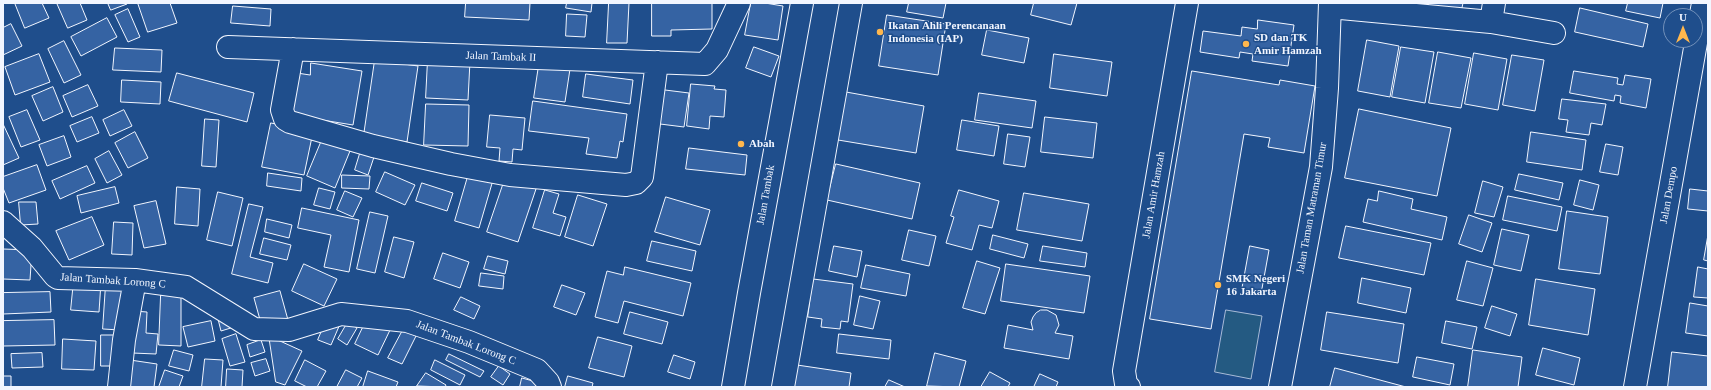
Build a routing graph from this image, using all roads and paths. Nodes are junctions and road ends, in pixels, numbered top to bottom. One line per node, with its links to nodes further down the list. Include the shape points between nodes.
1 (739, 3): 11 (street, Jalan Tambak II, via 717,50 705,64)
2 (802, 3): 16 (street, Jalan Tambak)
3 (849, 3): 17 (street)
4 (1187, 3): 18 (street, Jalan Amir Hamzah, via 1124,371)
5 (1704, 3): 20 (street, Jalan Dempo)
6 (1330, 5): 7 (street); 19 (street, Jalan Taman Matraman Timur, via 1327,88 1320,167)
7 (1493, 13): 8 (street)
8 (1554, 33)
9 (228, 46): 10 (street, Jalan Tambak II)
10 (293, 49): 11 (street, Jalan Tambak II); 11 (street, via 282,110 285,119 290,122 374,146 451,164 510,175 626,185 636,183 642,177)
11 (656, 62)
12 (3, 222): 13 (street, Jalan Tambak Lorong C, via 32,248 56,277)
13 (135, 280): 14 (street, via 124,340); 15 (street, Jalan Tambak Lorong C, via 186,287 254,328 289,330 341,314 407,321 469,342 537,370)
14 (119, 387)
15 (550, 387)
16 (733, 387)
17 (783, 387)
18 (1129, 387)
19 (1280, 387)
20 (1635, 387)

